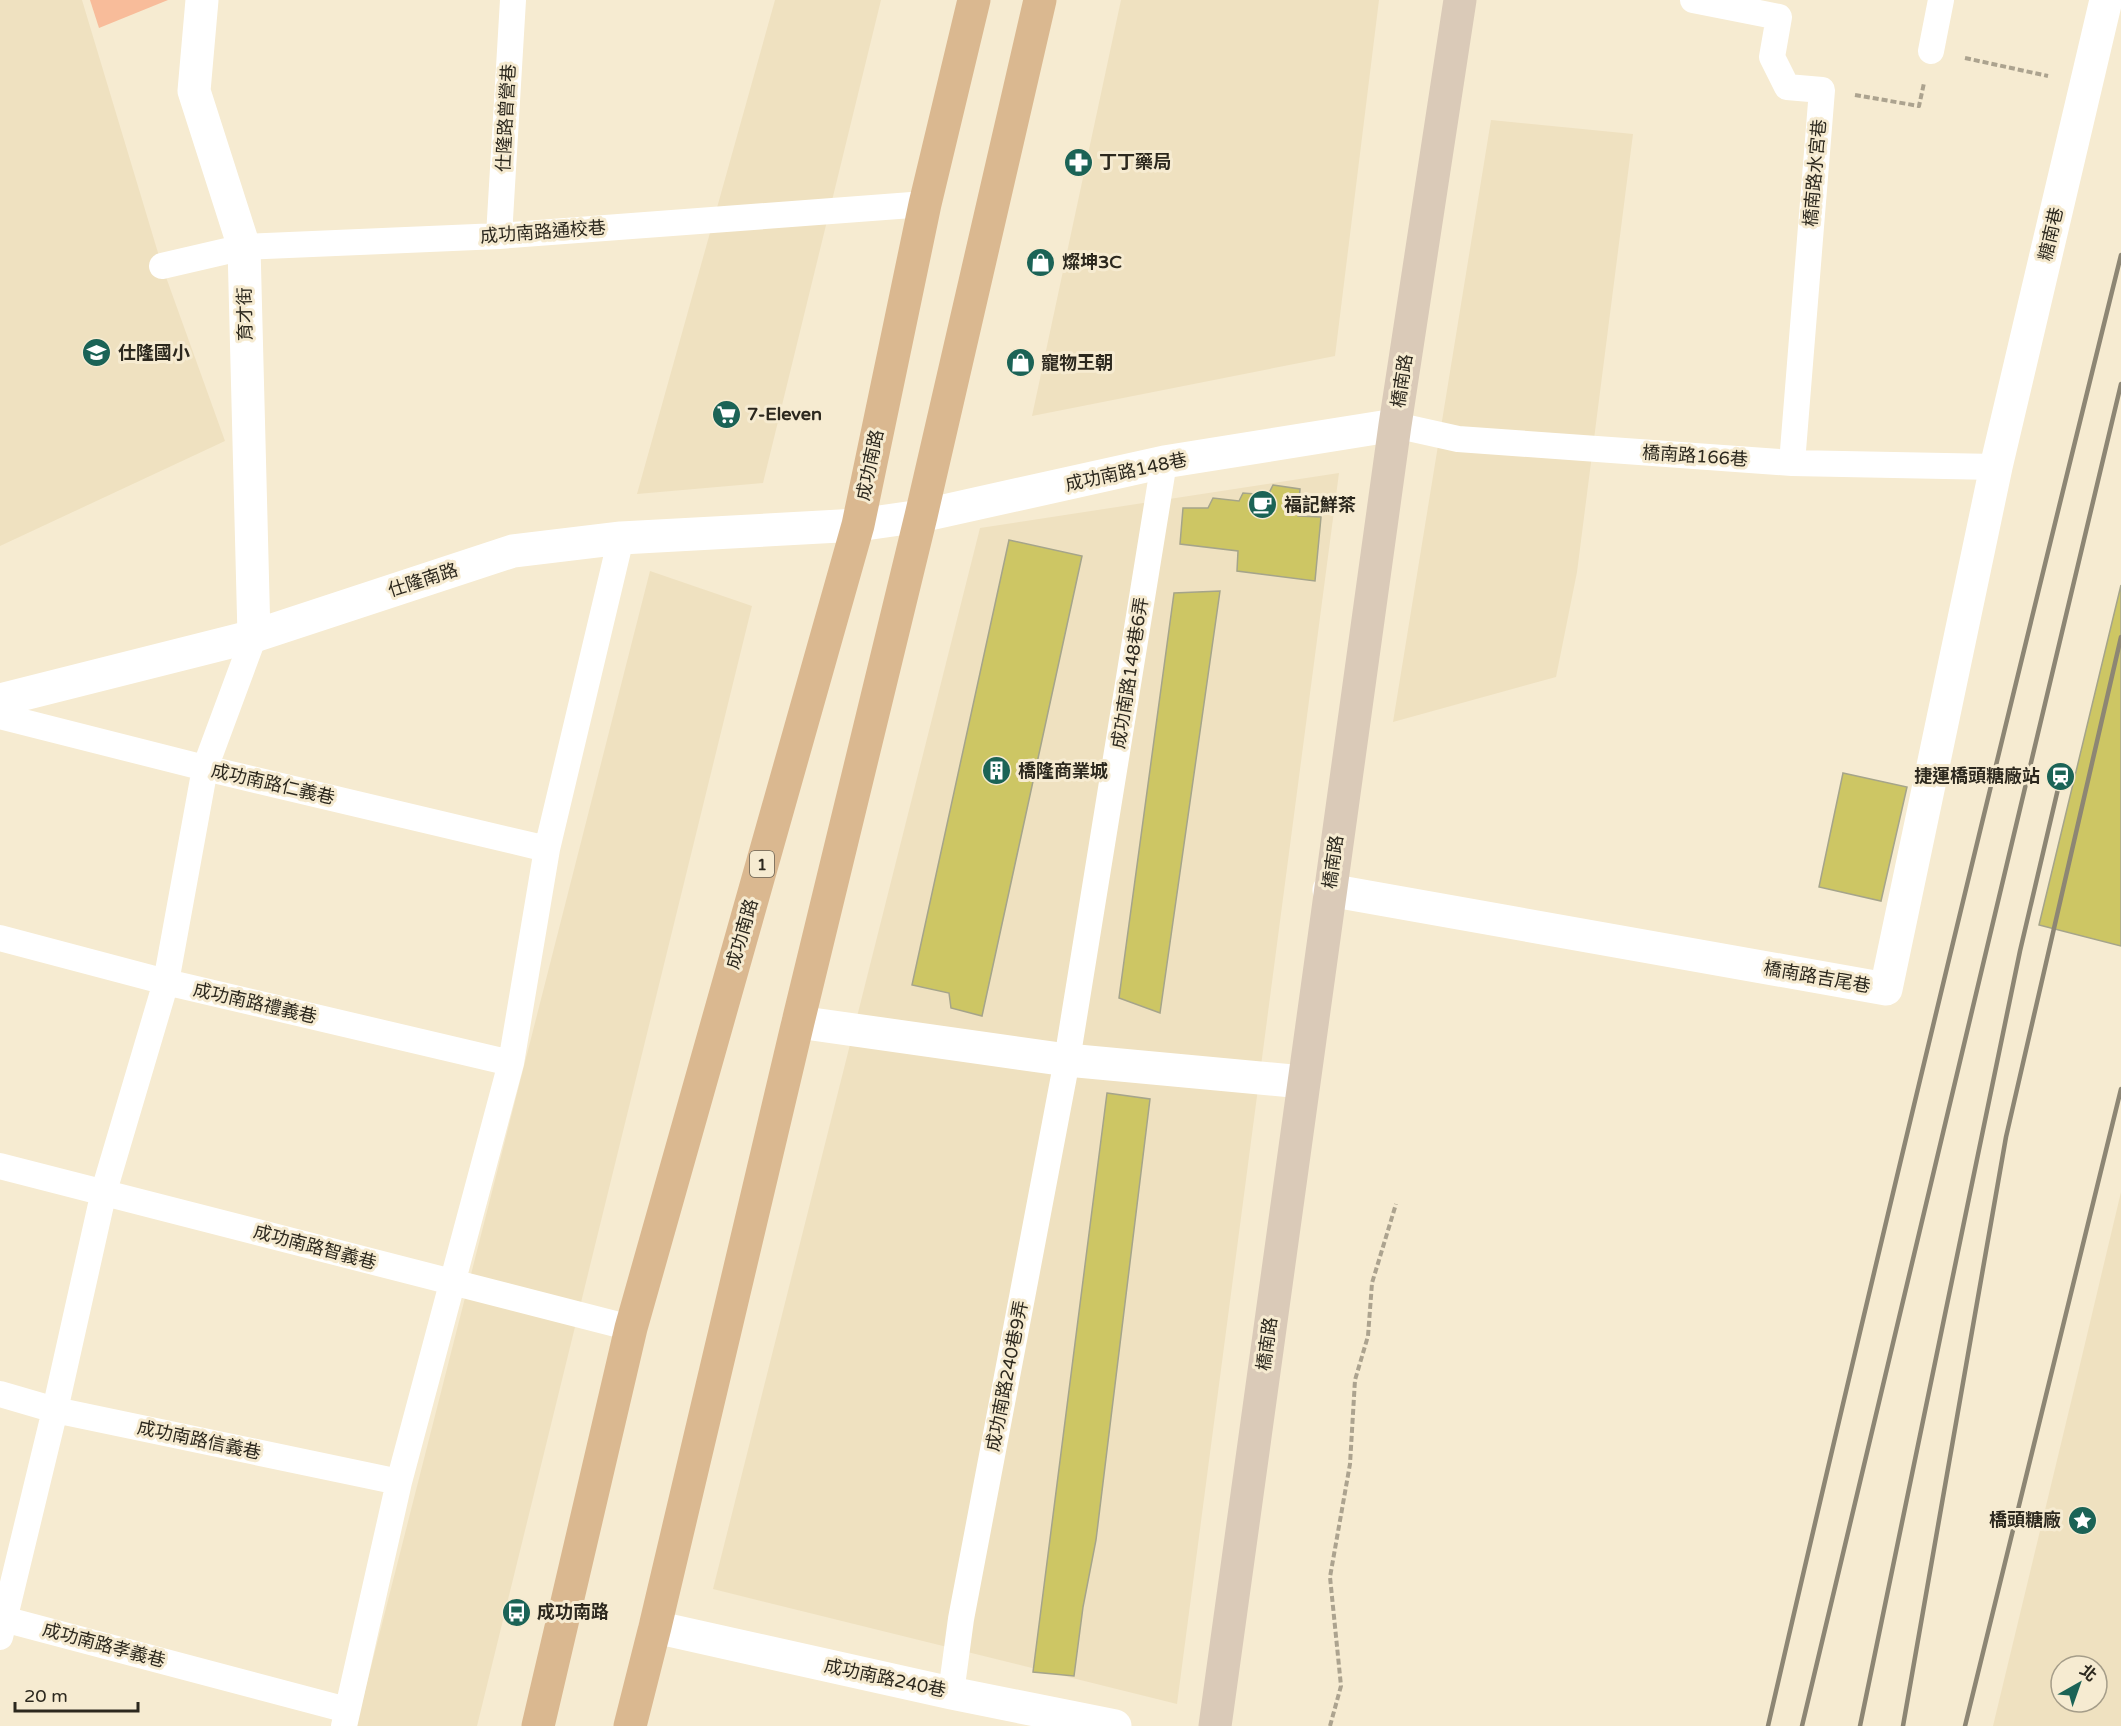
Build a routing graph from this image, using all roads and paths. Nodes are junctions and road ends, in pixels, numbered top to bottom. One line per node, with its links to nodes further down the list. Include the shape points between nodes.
1 (202, 0): 14 (street, 育才街, via 194,91)
2 (513, 0): 13 (lane, 仕隆路曾營巷)
3 (974, 0): 12 (main road, 成功南路 / 1)
4 (1040, 0): 20 (main road)
5 (1460, 0): 16 (street, 橋南路)
6 (1693, 0): 11 (lane, via 1779,17 1772,57 1787,87)
7 (1941, 0): 9 (lane)
8 (2106, 0): 10 (street, 糖南巷)
9 (1931, 51): 10 (path); 11 (path, via 1919,106)
10 (2086, 84): 19 (street, 糖南巷)
11 (1822, 90): 18 (lane, 橋南路水宮巷)
12 (925, 204): 13 (lane, 成功南路通校巷); 21 (main road, 成功南路 / 1)
13 (499, 236): 14 (lane, 成功南路通校巷)
14 (244, 247): 15 (lane, 成功南路通校巷); 23 (street, 育才街)
15 (162, 266)
16 (1395, 425): 17 (street, 成功南路148巷); 18 (lane, 橋南路166巷, via 1458,438); 28 (street, 橋南路)
17 (1164, 462): 20 (street, 成功南路148巷); 32 (lane, 成功南路148巷6弄)
18 (1792, 463): 19 (lane, 橋南路166巷)
19 (1996, 467): 28 (street, 橋南路吉尾巷, via 1886,989)
20 (921, 516): 21 (street, 成功南路148巷); 31 (main road)
21 (858, 525): 22 (street, 仕隆南路); 39 (main road, 成功南路 / 1)
22 (621, 537): 23 (street, 仕隆南路, via 513,551); 27 (lane)
23 (254, 636): 24 (street, 仕隆南路); 26 (lane)
24 (0, 700)
25 (0, 716): 26 (lane, 成功南路仁義巷)
26 (205, 768): 27 (lane, 成功南路仁義巷); 30 (lane)
27 (547, 849): 33 (lane)
28 (1329, 890): 34 (street, 橋南路)
29 (0, 938): 30 (lane, 成功南路禮義巷)
30 (166, 982): 33 (lane, 成功南路禮義巷); 36 (lane)
31 (798, 1022): 32 (street); 44 (main road)
32 (1067, 1060): 34 (street); 45 (lane, 成功南路240巷9弄, via 961,1618)
33 (511, 1063): 38 (lane)
34 (1303, 1082): 50 (street, 橋南路)
35 (0, 1166): 36 (lane, 成功南路智義巷)
36 (104, 1191): 38 (lane, 成功南路智義巷); 41 (lane)
37 (1396, 1204): 51 (path, via 1372,1283 1368,1336 1355,1380 1350,1464 1330,1577 1341,1686)
38 (451, 1282): 39 (lane, 成功南路智義巷); 42 (lane)
39 (631, 1328): 47 (main road, 成功南路 / 1)
40 (0, 1394): 41 (lane, 成功南路信義巷)
41 (55, 1410): 42 (lane, 成功南路信義巷); 43 (lane)
42 (399, 1482): 46 (lane)
43 (2, 1625): 46 (lane, 成功南路孝義巷)
44 (655, 1627): 45 (street, 成功南路240巷); 48 (main road)
45 (951, 1693): 49 (street, 成功南路240巷)
46 (346, 1718)
47 (538, 1726)
48 (630, 1726)
49 (1115, 1726)
50 (1215, 1726)
51 (1330, 1726)

